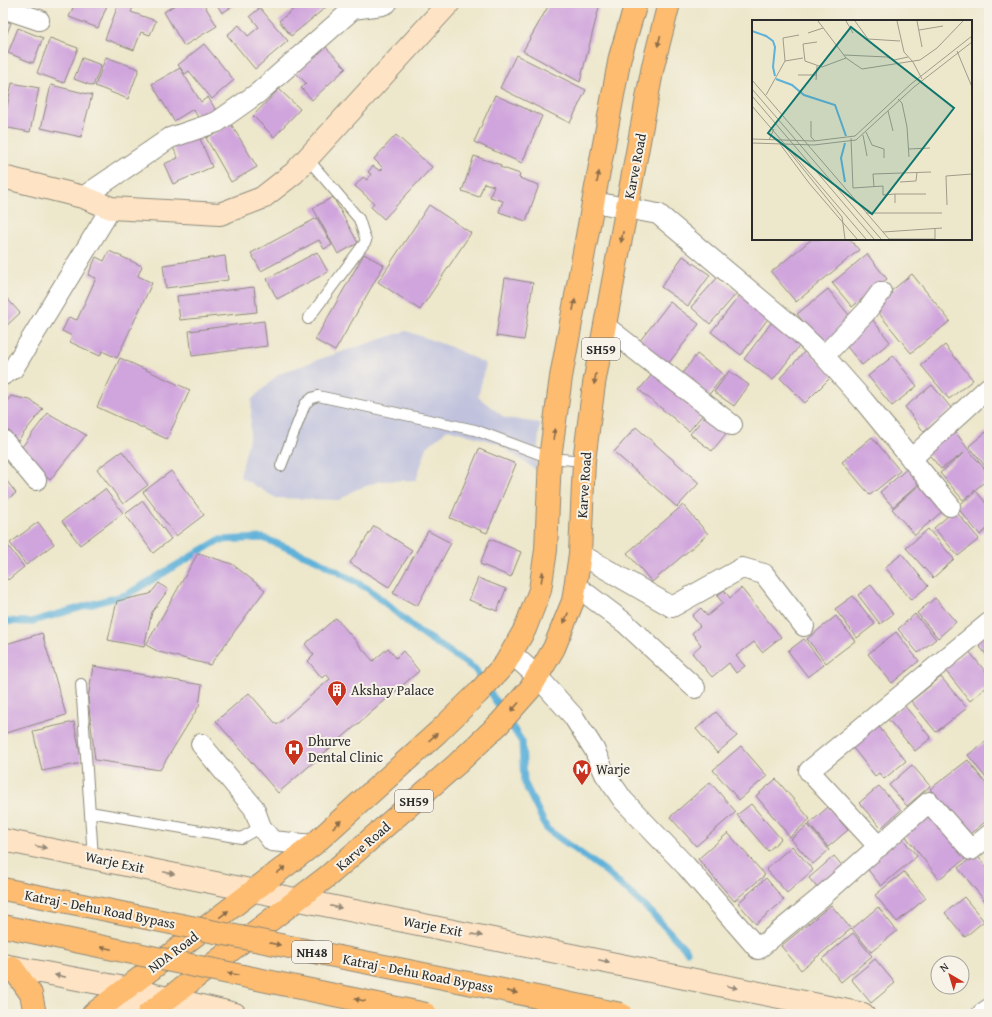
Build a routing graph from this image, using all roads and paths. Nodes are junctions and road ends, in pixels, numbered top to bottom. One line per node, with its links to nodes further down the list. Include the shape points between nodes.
1 (387, 3): 9 (street, via 353,9 258,93 223,118 170,138)
2 (449, 3): 7 (street)
3 (636, 3): 10 (main road, SH59, one-way to 3, via 620,57)
4 (669, 3): 12 (main road, Karve Road / SH59, one-way to 12, via 653,66)
5 (3, 8): 6 (street)
6 (39, 20)
7 (307, 158): 11 (street, via 294,173 262,198 220,214); 14 (lane, via 359,219 366,241)
8 (3, 177): 9 (street)
9 (83, 197): 11 (street)
10 (594, 202): 12 (street); 21 (main road, SH59, one-way to 10, via 561,377)
11 (111, 208): 17 (street, via 13,369)
12 (627, 208): 15 (main road, Karve Road / SH59, one-way to 15); 16 (street, via 658,214 800,332)
13 (881, 292): 16 (street, via 866,312)
14 (308, 319)
15 (605, 326): 19 (street); 23 (main road, Karve Road / SH59, one-way to 23)
16 (824, 356): 22 (street)
17 (3, 375)
18 (989, 387): 22 (street)
19 (732, 425)
20 (5, 447): 25 (street)
21 (550, 458): 23 (lane); 24 (lane, via 474,430 318,396 305,404); 31 (main road, SH59, one-way to 21, via 525,629 540,590 546,550)
22 (912, 458): 26 (street)
23 (584, 461): 27 (main road, Karve Road / SH59)
24 (281, 466)
25 (36, 480)
26 (950, 506)
27 (580, 554): 28 (main road, Karve Road / SH59); 30 (street, via 672,607 742,568 764,574)
28 (575, 585): 32 (main road, Karve Road / SH59, one-way to 32, via 573,601 554,648); 34 (street, via 625,623)
29 (989, 623): 41 (street, via 809,771)
30 (804, 626)
31 (508, 658): 32 (street); 40 (main road, SH59, one-way to 31, via 478,694)
32 (534, 683): 41 (street, via 573,716 594,748 605,774 623,800 686,866 758,949); 45 (main road, Karve Road / SH59, one-way to 45, via 499,724 457,764)
33 (81, 684): 36 (lane)
34 (695, 688)
35 (201, 744): 37 (street, via 254,808)
36 (90, 812): 37 (lane, via 241,838); 42 (lane)
37 (261, 827): 40 (street, via 272,840)
38 (989, 834): 41 (street, via 971,850 929,802)
39 (3, 840): 42 (street, Warje Exit, one-way to 42)
40 (310, 847): 44 (main road, SH59, one-way to 40)
41 (879, 847)
42 (94, 857): 44 (street, Warje Exit, one-way to 44)
43 (3, 889): 56 (main road, Katraj - Dehu Road Bypass / NH48, one-way to 56, bridge)
44 (254, 891): 45 (street, Warje Exit); 49 (main road, NDA Road / SH59, one-way to 44)
45 (298, 899): 48 (main road, SH59); 57 (street, Warje Exit, one-way to 57)
46 (3, 926): 55 (main road, one-way to 46, bridge)
47 (7, 966): 49 (street, one-way to 47); 51 (main road, via 31,994)
48 (166, 998): 49 (street); 53 (main road, SH59); 54 (street)
49 (106, 1005): 52 (street)
50 (989, 1009): 58 (street)
51 (35, 1014)
52 (139, 1014)
53 (148, 1014)
54 (235, 1014)
55 (426, 1014)
56 (621, 1014)
57 (863, 1014)
58 (982, 1014)

